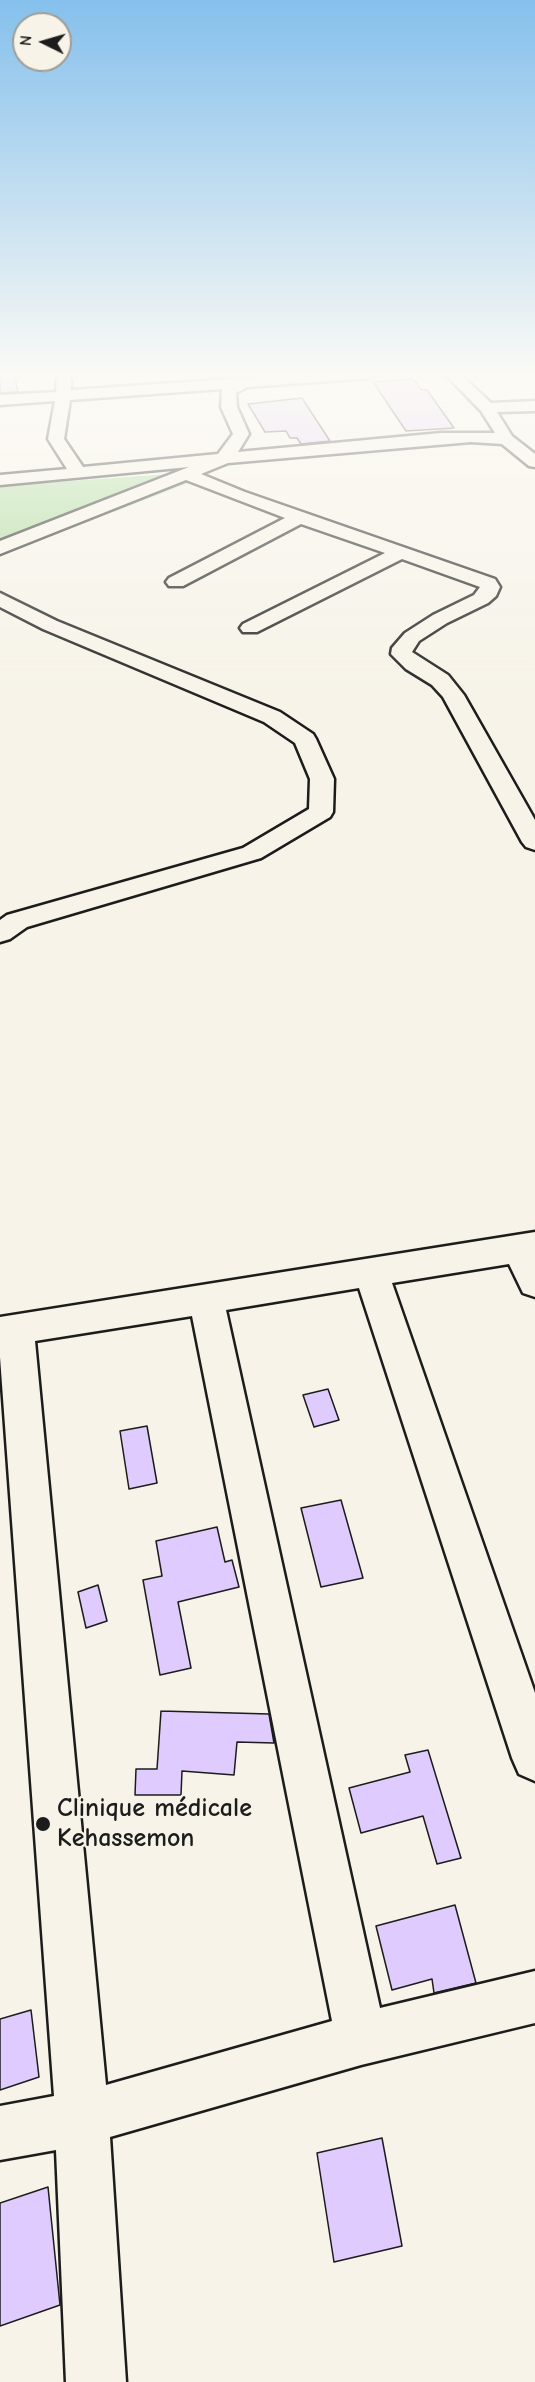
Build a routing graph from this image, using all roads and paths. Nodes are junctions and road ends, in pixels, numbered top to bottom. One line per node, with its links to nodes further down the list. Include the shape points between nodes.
1 (162, 485): 4 (street)
2 (215, 485): 3 (street)
3 (300, 517): 5 (street); 6 (street)
4 (0, 548)
5 (400, 553): 8 (street); 9 (street, via 480,579 490,587 481,599 412,637 402,648 402,654 440,680 453,695)
6 (176, 582)
7 (0, 600): 10 (street, via 50,626 272,717 305,739 322,779 321,813 252,854 39,914 17,921)
8 (250, 628)
9 (535, 842)
10 (0, 933)
11 (528, 1247): 12 (street); 13 (street)
12 (371, 1273): 14 (street); 16 (street)
13 (535, 1283)
14 (206, 1299): 15 (street); 19 (street)
15 (8, 1331): 20 (street)
16 (527, 1703): 17 (street)
17 (535, 1758)
18 (535, 1997): 19 (street)
19 (360, 2039): 20 (street)
20 (82, 2118): 21 (street); 22 (street)
21 (0, 2133)
22 (96, 2382)

